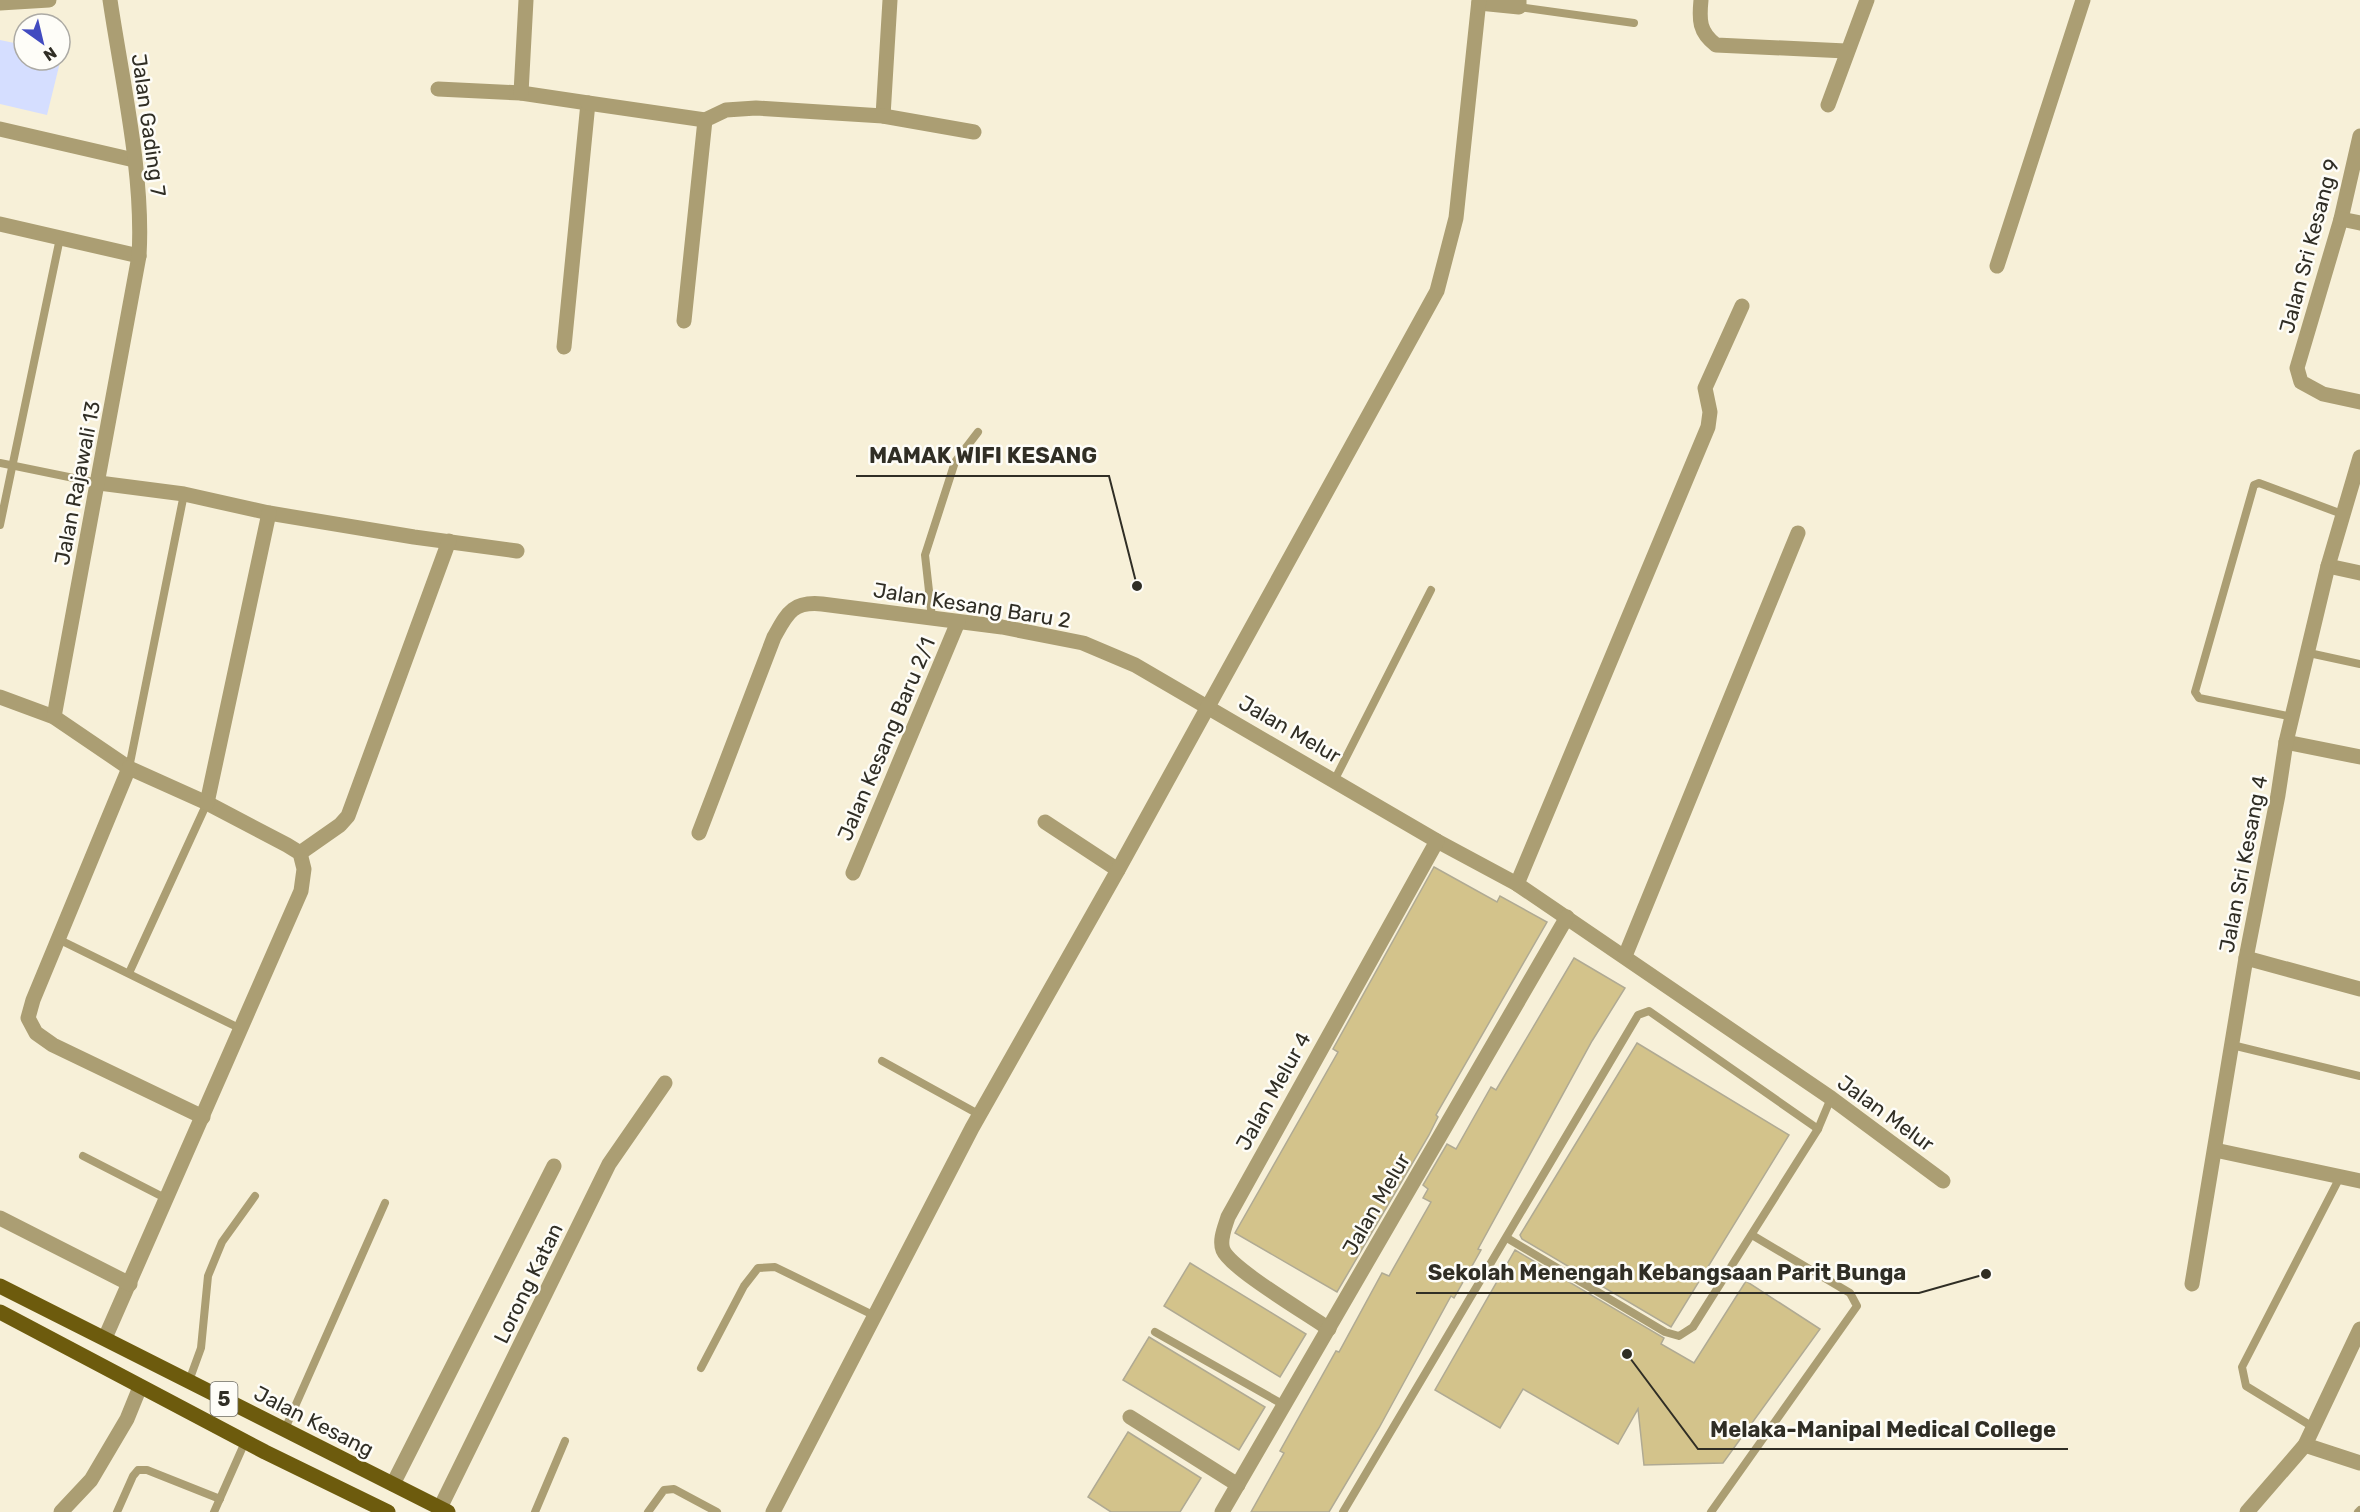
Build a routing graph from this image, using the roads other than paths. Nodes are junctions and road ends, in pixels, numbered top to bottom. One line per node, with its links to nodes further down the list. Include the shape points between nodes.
1 (49, 0): 9 (street)
2 (110, 0): 22 (street, Jalan Gading 7)
3 (526, 0): 14 (street)
4 (890, 0): 17 (street)
5 (1701, 0): 12 (street, via 1699,20 1705,37 1716,45)
6 (1867, 0): 12 (street)
7 (2083, 0): 28 (street)
8 (1479, 1): 10 (street); 54 (street, via 1456,218 1437,291)
9 (0, 3)
10 (1519, 3): 11 (lane)
11 (1634, 23)
12 (1846, 51): 16 (street)
13 (438, 89): 14 (street)
14 (521, 93): 15 (street)
15 (588, 103): 18 (street); 31 (street)
16 (1828, 105)
17 (883, 116): 18 (street, via 756,108 726,110); 20 (street)
18 (705, 120): 30 (street)
19 (0, 129): 22 (street)
20 (974, 132)
21 (2360, 136): 23 (street, Jalan Sri Kesang 9)
22 (134, 160): 27 (street, Jalan Gading 7, via 141,227)
23 (2341, 219): 24 (street); 32 (street, Jalan Sri Kesang 9, via 2297,368 2301,382 2323,394)
24 (2360, 223)
25 (0, 224): 26 (street)
26 (60, 238): 27 (street); 36 (lane)
27 (139, 256): 38 (street, Jalan Rajawali 13)
28 (1997, 266)
29 (1742, 306): 68 (street, via 1705,388 1710,412 1708,427)
30 (684, 321)
31 (564, 347)
32 (2360, 402)
33 (978, 432): 49 (lane, via 955,462 925,555)
34 (2360, 457): 37 (street, Jalan Sri Kesang 4)
35 (0, 463): 36 (lane)
36 (12, 466): 38 (lane); 42 (lane)
37 (2357, 478): 41 (street, Jalan Sri Kesang 4)
38 (99, 483): 39 (street); 55 (street, Jalan Rajawali 13)
39 (184, 494): 40 (street); 59 (lane)
40 (269, 513): 44 (street); 61 (street)
41 (2342, 514): 46 (street, Jalan Sri Kesang 4); 56 (lane, via 2254,484 2195,692 2199,698)
42 (0, 525)
43 (1798, 533): 71 (street)
44 (449, 541): 45 (street); 65 (street, via 348,816)
45 (517, 551)
46 (2328, 566): 47 (street); 51 (street, Jalan Sri Kesang 4)
47 (2360, 573)
48 (1431, 590): 60 (lane)
49 (932, 618): 50 (street, Jalan Kesang Baru 2); 63 (street, Jalan Kesang Baru 2, via 808,603 789,611 774,638)
50 (958, 622): 54 (street, Jalan Kesang Baru 2, via 1083,643 1135,665); 67 (street, Jalan Kesang Baru 2/1)
51 (2309, 653): 52 (lane); 56 (street, Jalan Sri Kesang 4)
52 (2360, 664)
53 (0, 697): 55 (street)
54 (1208, 705): 60 (street, Jalan Melur); 66 (street)
55 (54, 717): 59 (street)
56 (2293, 717): 57 (street, Jalan Sri Kesang 4)
57 (2286, 742): 58 (street); 72 (street, Jalan Sri Kesang 4)
58 (2360, 757)
59 (129, 768): 61 (street); 70 (street)
60 (1335, 779): 64 (street, Jalan Melur)
61 (207, 803): 65 (street); 73 (lane)
62 (1045, 822): 66 (street)
63 (699, 833)
64 (1437, 841): 68 (street, Jalan Melur); 101 (street, Jalan Melur 4, via 1238,1197 1222,1238 1223,1250 1235,1264)
65 (300, 853): 75 (street, via 304,869 302,891)
66 (1118, 870): 81 (street)
67 (853, 873)
68 (1517, 884): 69 (street, Jalan Melur)
69 (1567, 917): 71 (street, Jalan Melur); 101 (street, Jalan Melur)
70 (58, 939): 73 (lane); 82 (street, via 28,1018 36,1033 53,1045)
71 (1625, 956): 80 (street, Jalan Melur)
72 (2246, 958): 74 (street); 76 (street, Jalan Sri Kesang 4)
73 (129, 973): 75 (lane)
74 (2360, 989)
75 (241, 1029): 82 (street)
76 (2232, 1045): 78 (lane); 84 (street, Jalan Sri Kesang 4)
77 (882, 1061): 81 (lane)
78 (2360, 1076)
79 (665, 1083): 119 (street, Lorong Katan, via 609,1164)
80 (1831, 1098): 83 (lane); 88 (street, Jalan Melur)
81 (980, 1114): 100 (street)
82 (203, 1117): 91 (street)
83 (1818, 1129): 94 (lane); 95 (lane, via 1649,1011 1643,1012)
84 (2215, 1150): 87 (street); 97 (street, Jalan Sri Kesang 4)
85 (83, 1156): 91 (lane)
86 (554, 1166): 116 (street)
87 (2340, 1177): 89 (street); 110 (lane, via 2242,1367 2246,1386)
88 (1943, 1181)
89 (2360, 1181)
90 (255, 1196): 106 (lane, via 222,1242 208,1276 201,1348)
91 (167, 1199): 96 (street)
92 (385, 1203): 111 (lane)
93 (0, 1218): 96 (street)
94 (1752, 1235): 95 (lane, via 1693,1327 1679,1336 1665,1332); 130 (lane, via 1850,1293 1857,1306)
95 (1507, 1238): 129 (lane)
96 (130, 1284): 104 (street)
97 (2192, 1284)
98 (0, 1286): 104 (main road, Jalan Kesang / 5)
99 (0, 1312): 107 (main road, 5)
100 (875, 1316): 105 (lane, via 776,1267 758,1268 744,1286); 127 (street)
101 (1329, 1329): 108 (street, Jalan Melur)
102 (2360, 1329): 110 (street)
103 (1155, 1332): 108 (lane)
104 (105, 1338): 106 (main road, Jalan Kesang / 5)
105 (701, 1368)
106 (189, 1381): 111 (main road, Jalan Kesang / 5)
107 (137, 1394): 113 (main road, 5); 120 (street, via 91,1480)
108 (1284, 1405): 117 (street, Jalan Melur)
109 (1130, 1417): 117 (street)
110 (2313, 1427): 114 (street)
111 (285, 1429): 116 (main road, Jalan Kesang / 5)
112 (565, 1441): 124 (lane)
113 (245, 1442): 118 (lane); 123 (main road, 5)
114 (2305, 1445): 115 (street); 131 (street)
115 (2360, 1463)
116 (393, 1484): 119 (main road, Jalan Kesang / 5)
117 (1238, 1485): 128 (street, Jalan Melur)
118 (220, 1499): 121 (lane, via 147,1470 138,1470); 122 (lane)
119 (444, 1510)
120 (61, 1512)
121 (117, 1512)
122 (214, 1512)
123 (388, 1512)
124 (535, 1512)
125 (648, 1512): 126 (lane, via 664,1490 675,1490)
126 (717, 1512)
127 (774, 1512)
128 (1222, 1512)
129 (1343, 1512)
130 (1711, 1512)
131 (2247, 1512)

